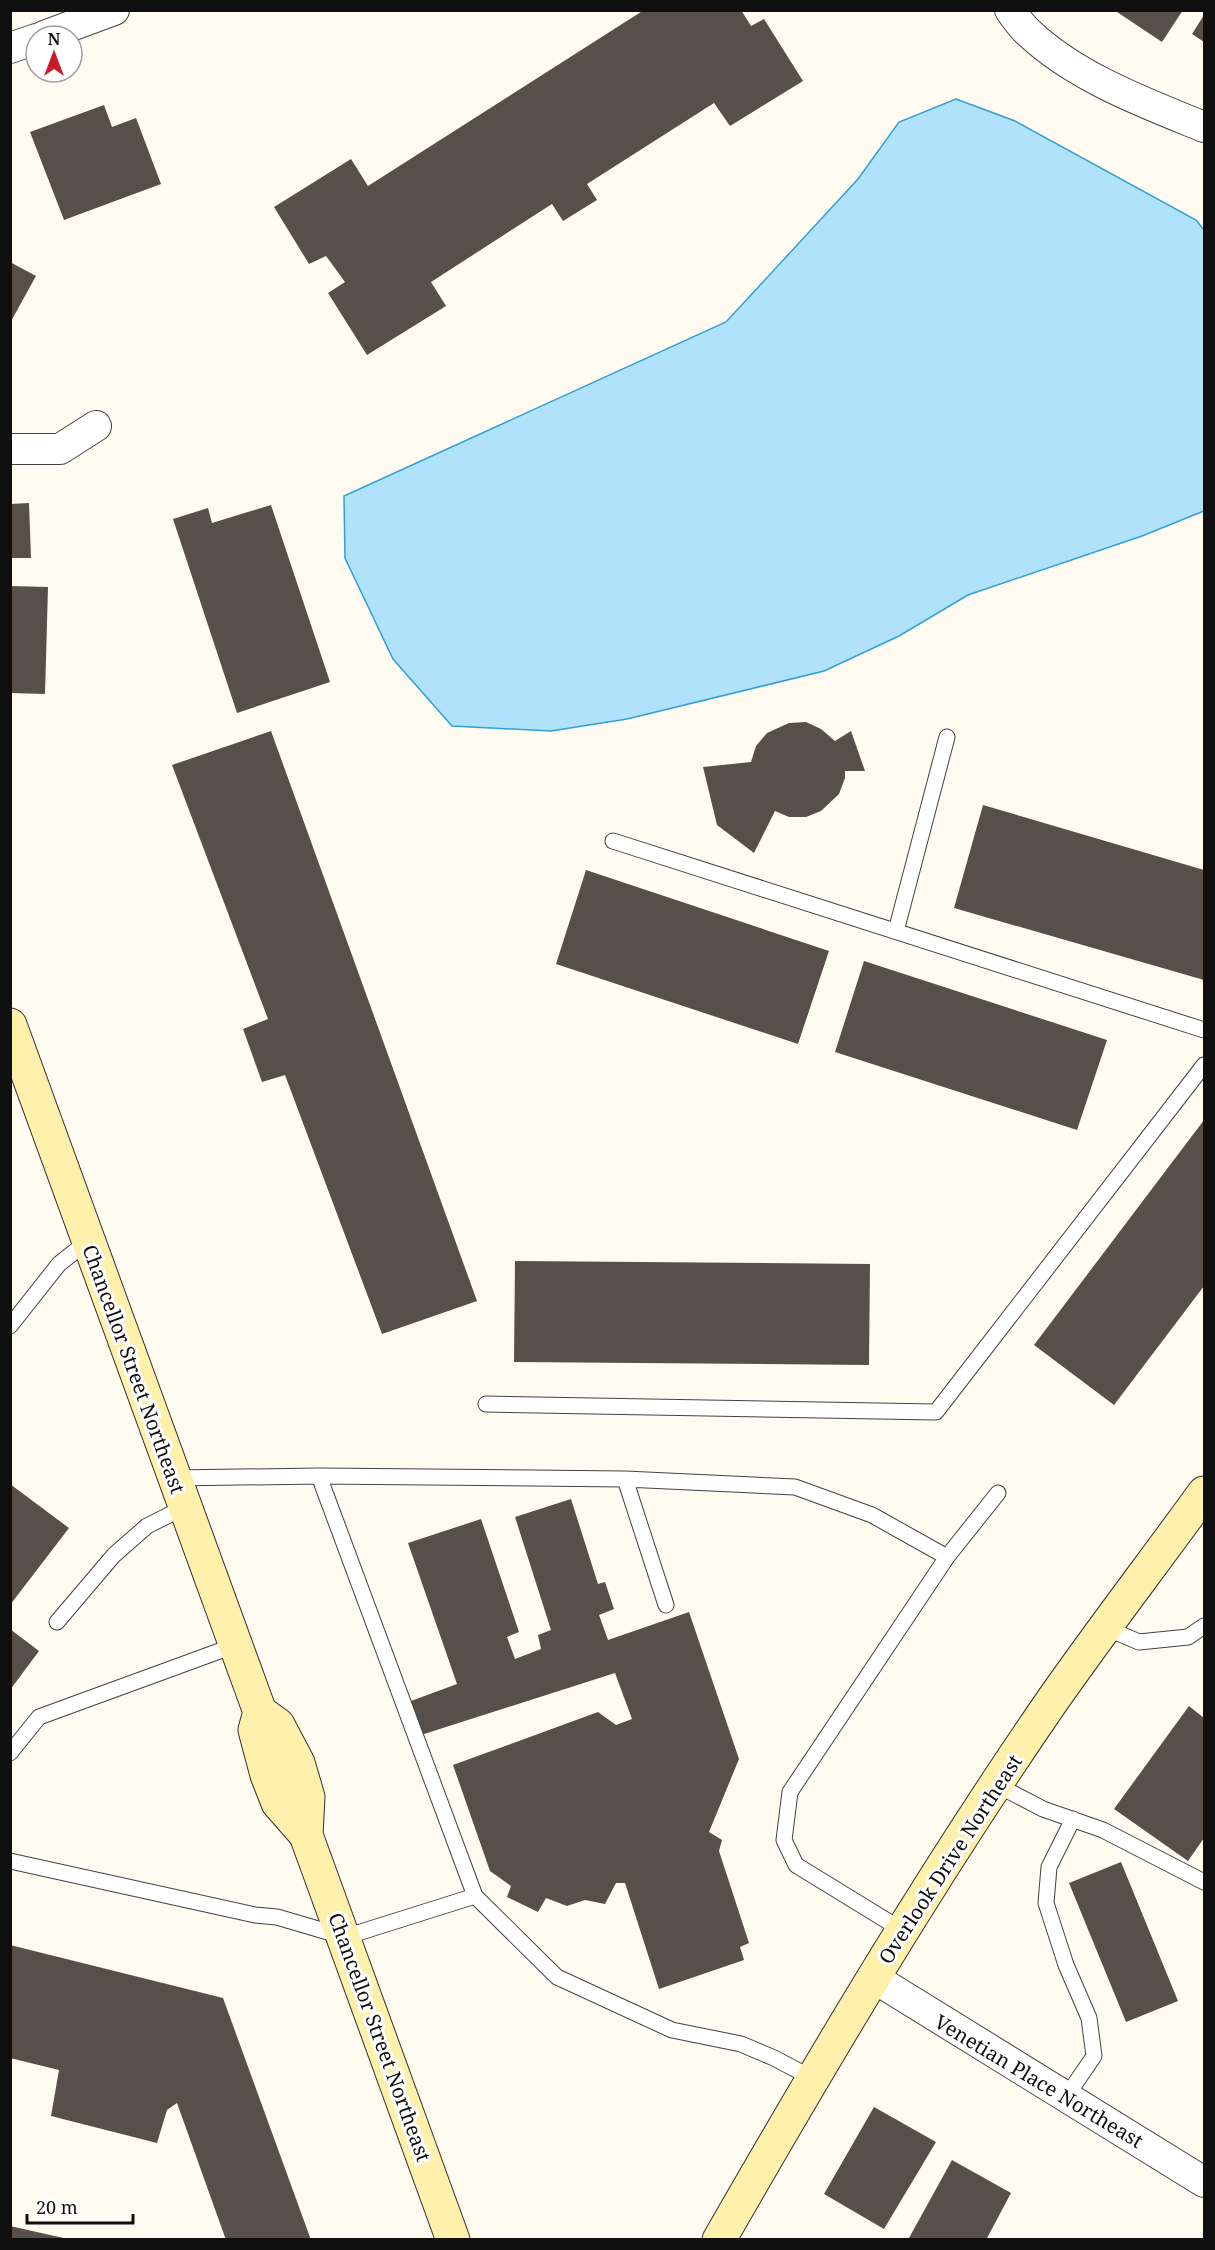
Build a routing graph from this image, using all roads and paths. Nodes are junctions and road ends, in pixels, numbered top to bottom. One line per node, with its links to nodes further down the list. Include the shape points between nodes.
1 (114, 10): 3 (street)
2 (1010, 10): 4 (street, via 1028,32 1068,63 1136,99)
3 (76, 24)
4 (1204, 127)
5 (96, 426): 6 (street, via 60,448)
6 (10, 448)
7 (947, 737): 9 (lane)
8 (613, 841): 9 (lane)
9 (896, 931): 11 (lane)
10 (10, 1025): 13 (street, Chancellor Street Northeast)
11 (1204, 1030)
12 (1204, 1065): 15 (lane, via 936,1412)
13 (88, 1241): 14 (lane, via 59,1264); 18 (street, Chancellor Street Northeast)
14 (10, 1326)
15 (486, 1404)
16 (320, 1476): 17 (lane); 18 (lane); 32 (lane)
17 (625, 1479): 21 (lane, via 795,1487 872,1515); 22 (lane)
18 (179, 1493): 23 (lane, via 114,1555); 26 (street, Chancellor Street Northeast)
19 (998, 1493): 21 (lane)
20 (1204, 1493): 25 (street, Overlook Drive Northeast)
21 (947, 1557): 33 (lane, via 790,1792 784,1840 796,1865)
22 (666, 1605)
23 (57, 1622)
24 (1204, 1626): 25 (lane, via 1188,1637 1139,1642)
25 (1106, 1628): 28 (street, Overlook Drive Northeast)
26 (236, 1646): 27 (lane, via 39,1718); 34 (street, Chancellor Street Northeast, via 260,1712 278,1725 298,1763 308,1797 306,1835)
27 (10, 1753)
28 (997, 1785): 29 (lane); 33 (street, Overlook Drive Northeast)
29 (1073, 1820): 31 (lane, via 1103,1830); 37 (lane, via 1049,1867 1046,1903 1089,2018 1094,2056)
30 (10, 1861): 34 (lane, via 277,1917)
31 (1204, 1882)
32 (475, 1896): 34 (lane); 36 (lane, via 556,1977 672,2030 741,2044)
33 (902, 1930): 35 (street, Overlook Drive Northeast)
34 (345, 1937): 39 (street, Chancellor Street Northeast)
35 (874, 1978): 36 (street, Overlook Drive Northeast); 37 (street, Venetian Place Northeast)
36 (812, 2078): 40 (street, Overlook Drive Northeast)
37 (1066, 2097): 38 (street, Venetian Place Northeast)
38 (1204, 2182)
39 (453, 2240)
40 (719, 2240)

